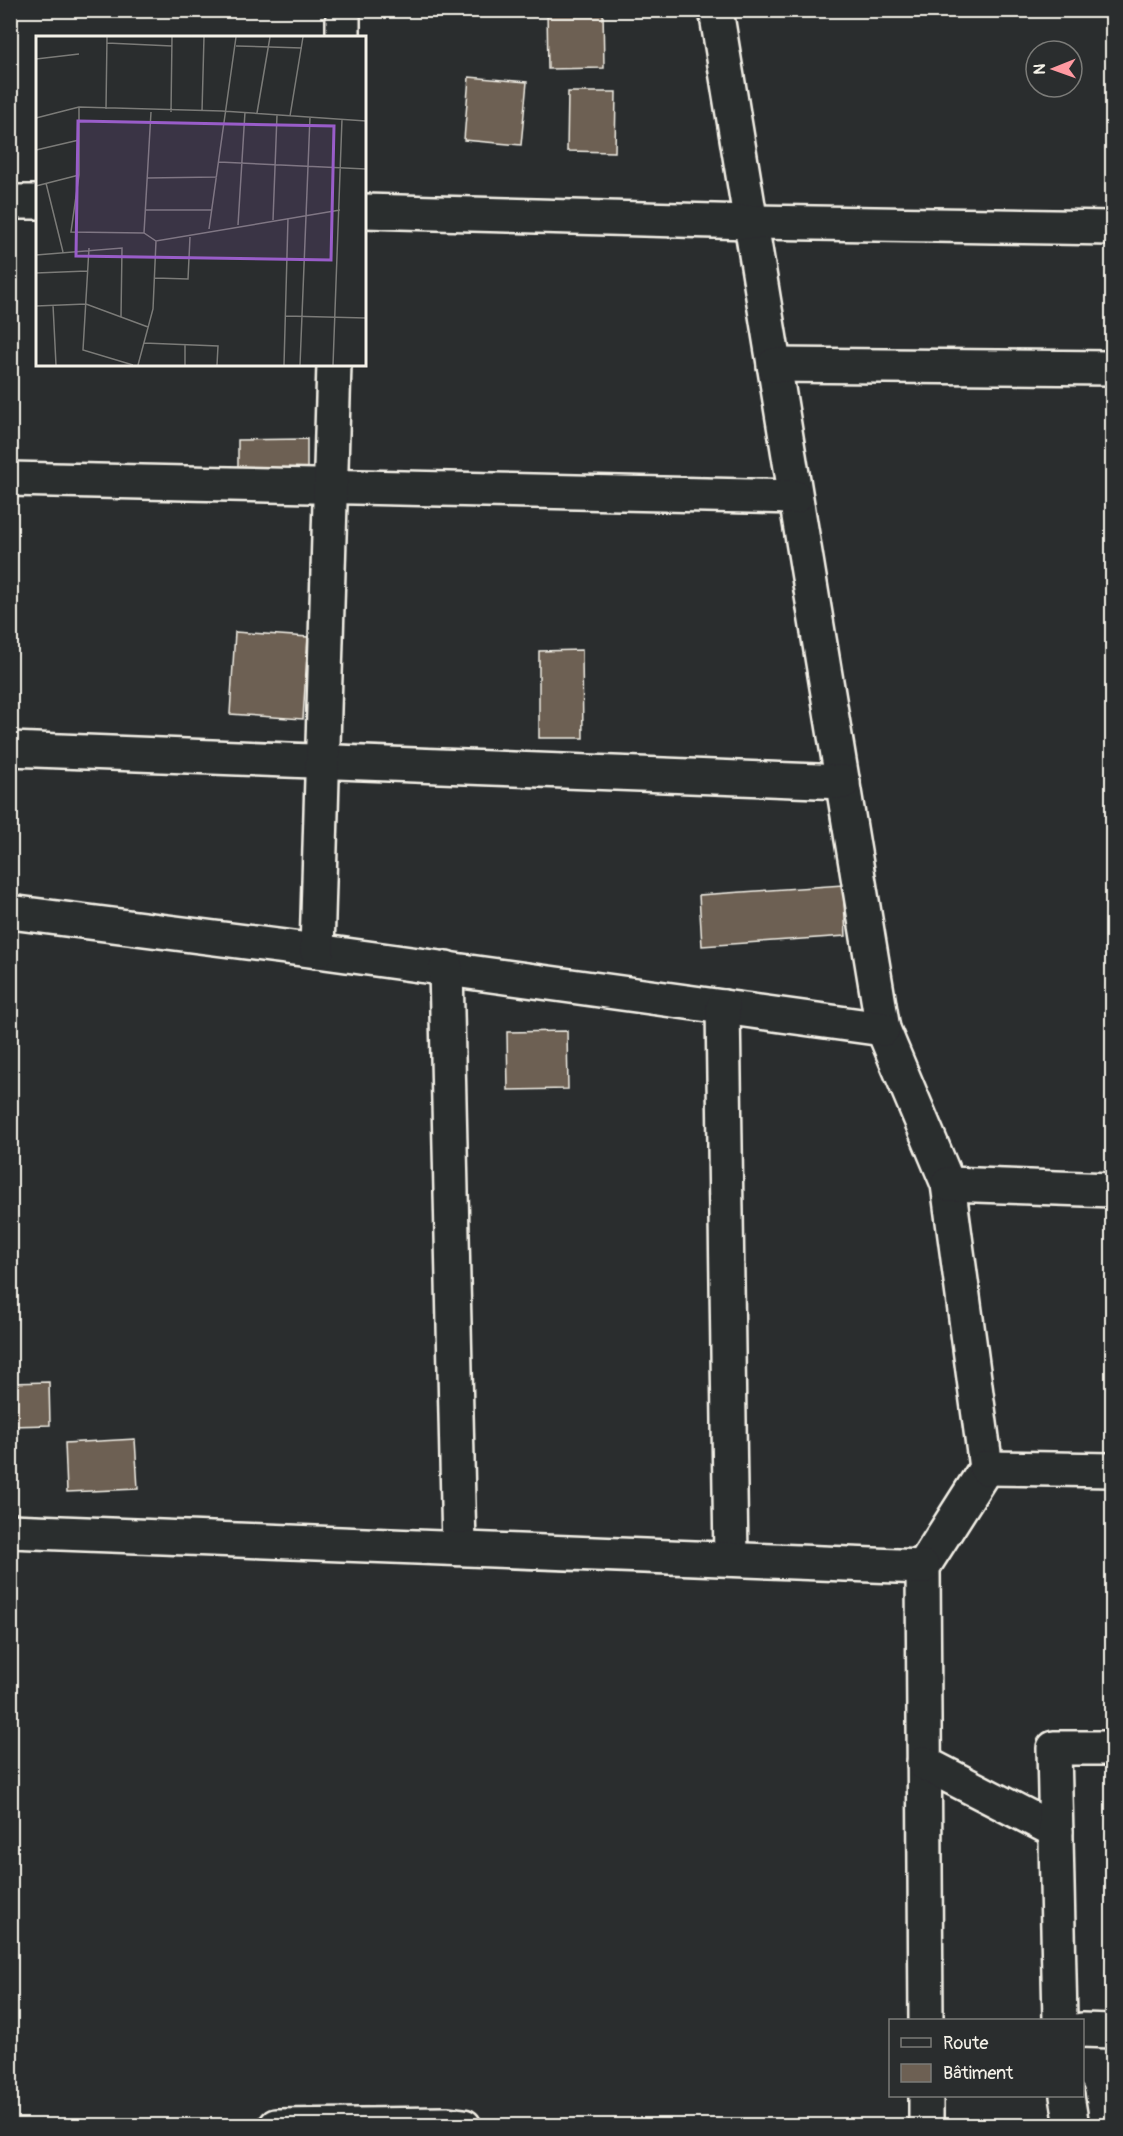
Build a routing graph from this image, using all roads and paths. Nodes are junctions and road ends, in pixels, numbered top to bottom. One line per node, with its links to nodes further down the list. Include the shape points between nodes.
1 (343, 10): 3 (street)
2 (716, 10): 7 (street)
3 (343, 36)
4 (10, 202): 5 (street)
5 (36, 202)
6 (366, 211): 7 (street)
7 (750, 222): 8 (street); 9 (street)
8 (1113, 228)
9 (774, 365): 11 (street); 14 (street)
10 (334, 366): 13 (street)
11 (1113, 368)
12 (10, 479): 13 (street)
13 (330, 486): 14 (street); 16 (street)
14 (795, 497): 17 (street)
15 (10, 749): 16 (street)
16 (323, 761): 17 (street); 19 (street)
17 (843, 782): 22 (street)
18 (10, 912): 19 (street)
19 (317, 951): 20 (street)
20 (446, 968): 21 (street); 28 (street)
21 (723, 1006): 22 (street); 29 (street)
22 (883, 1029): 23 (street)
23 (948, 1184): 24 (street); 25 (street)
24 (1113, 1190)
25 (986, 1468): 26 (street); 30 (street)
26 (1113, 1470)
27 (10, 1531): 28 (street)
28 (459, 1548): 29 (street)
29 (731, 1559): 30 (street)
30 (923, 1567): 32 (street)
31 (1113, 1748): 33 (street, via 1054,1748)
32 (924, 1763): 33 (street); 34 (street)
33 (1056, 1831): 35 (street)
34 (926, 2019)
35 (1059, 2019)
36 (1084, 2030): 37 (street)
37 (1113, 2031)
38 (926, 2097): 42 (street)
39 (1067, 2097): 43 (street)
40 (453, 2125): 41 (street)
41 (276, 2126)
42 (926, 2126)
43 (1072, 2126)

